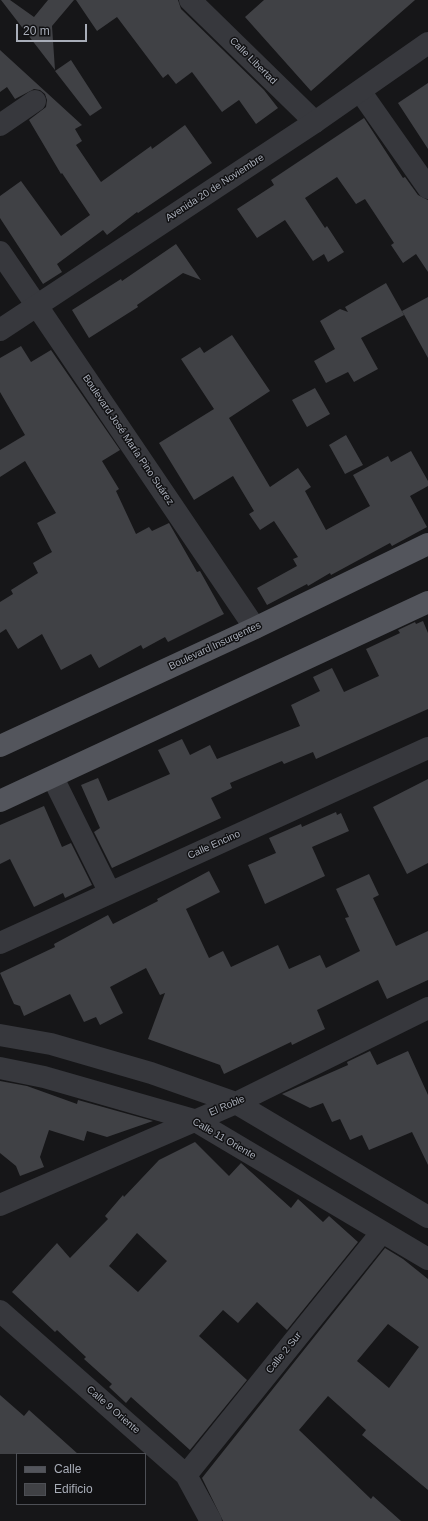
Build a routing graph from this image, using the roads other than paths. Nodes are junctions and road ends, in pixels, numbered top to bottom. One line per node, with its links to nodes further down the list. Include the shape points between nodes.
1 (190, 0): 5 (street, Calle Libertad)
2 (428, 43): 3 (street, Avenida 20 de Noviembre)
3 (360, 91): 5 (street, Avenida 20 de Noviembre); 7 (street)
4 (35, 101): 6 (street)
5 (315, 122): 9 (street, Avenida 20 de Noviembre)
6 (0, 125)
7 (428, 188)
8 (0, 252): 9 (street, Boulevard José María Pino Suárez)
9 (37, 306): 10 (street, Avenida 20 de Noviembre); 13 (street, Boulevard José María Pino Suárez)
10 (0, 330)
11 (428, 544): 13 (main road, Boulevard Insurgentes)
12 (428, 602): 16 (main road)
13 (255, 628): 14 (main road, Boulevard Insurgentes)
14 (0, 746)
15 (428, 748): 18 (street, Calle Encino)
16 (53, 778): 17 (main road); 18 (street)
17 (0, 801)
18 (110, 892): 19 (street, Calle Encino)
19 (0, 943)
20 (428, 1008): 23 (street, El Roble)
21 (0, 1035): 23 (street, via 51,1044 151,1073)
22 (0, 1068): 24 (street, Calle 11 Oriente)
23 (236, 1103): 24 (street, El Roble); 26 (street)
24 (194, 1120): 25 (street, El Roble); 27 (street, Calle 11 Oriente)
25 (0, 1205)
26 (428, 1217)
27 (382, 1232): 28 (street, Calle 11 Oriente); 30 (street, Calle 2 Sur)
28 (428, 1258)
29 (0, 1311): 30 (street, Calle 9 Oriente)
30 (186, 1475): 31 (street, Calle 9 Oriente)
31 (211, 1521)

